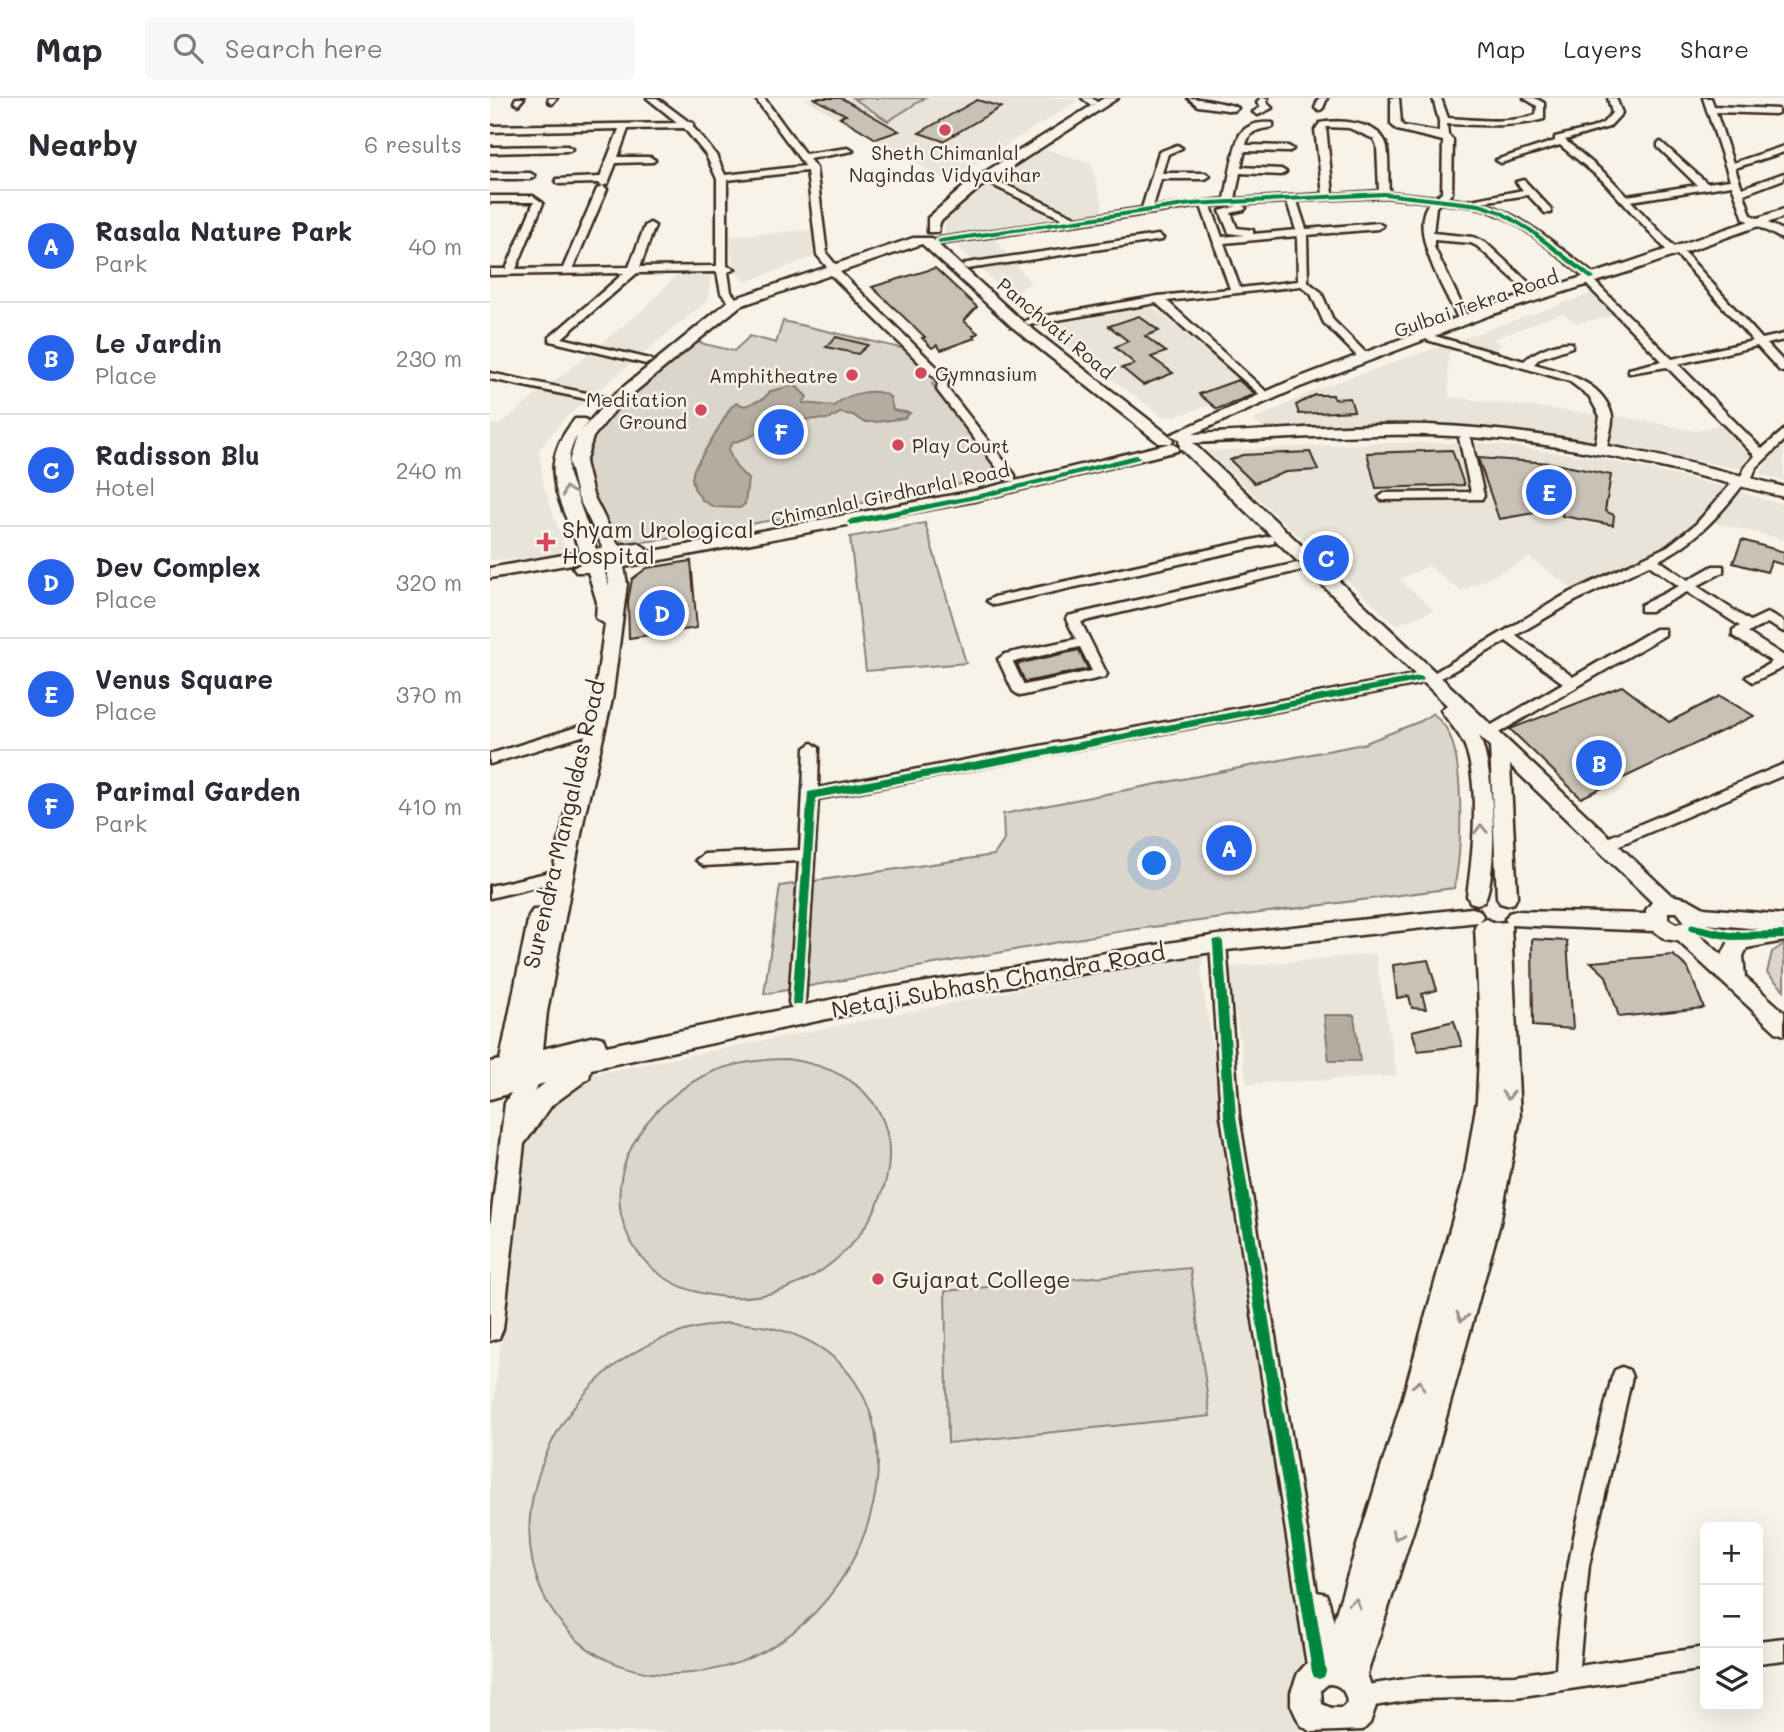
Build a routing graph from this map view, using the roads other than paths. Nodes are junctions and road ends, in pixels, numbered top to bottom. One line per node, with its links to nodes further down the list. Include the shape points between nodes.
1 (651, 98): 18 (street)
2 (664, 98): 18 (street)
3 (759, 98): 32 (street)
4 (1112, 98): 46 (main road)
5 (1192, 98): 13 (street)
6 (1264, 98): 16 (street, via 1261,103 1268,108)
7 (1395, 98): 22 (street, via 1396,124 1401,128)
8 (1437, 98): 17 (street)
9 (1528, 98): 17 (street, via 1541,105 1538,119 1521,123)
10 (1612, 98): 23 (street, via 1618,113 1606,125 1558,139)
11 (1707, 98): 14 (street)
12 (1094, 100): 71 (main road, Surendra Mangaldas Road, via 941,204)
13 (1234, 108)
14 (1711, 109): 15 (street); 36 (street)
15 (1775, 111)
16 (1258, 112)
17 (1444, 121): 22 (street)
18 (690, 125): 20 (street); 45 (street)
19 (1270, 125): 26 (street, via 1247,130)
20 (625, 126): 21 (street); 33 (street)
21 (495, 129): 27 (street)
22 (1444, 136): 56 (street, via 1448,139 1447,193)
23 (1562, 142): 35 (street); 57 (street)
24 (1661, 145): 50 (street)
25 (1177, 148): 42 (street, via 1164,152)
26 (1240, 148): 29 (street); 38 (street)
27 (490, 149): 28 (street)
28 (567, 149)
29 (1288, 149)
30 (1784, 149): 36 (street)
31 (848, 151): 32 (street)
32 (803, 157): 37 (street)
33 (612, 160): 34 (street); 49 (street)
34 (650, 160)
35 (1501, 160)
36 (1730, 167): 51 (street)
37 (811, 168): 45 (street); 78 (street, via 822,255)
38 (1236, 170): 39 (street); 58 (street)
39 (1281, 172)
40 (490, 176): 41 (street)
41 (530, 176)
42 (1157, 176): 43 (street); 62 (street)
43 (1205, 176)
44 (1784, 176): 51 (street)
45 (727, 178): 79 (street)
46 (985, 178): 66 (street); 71 (main road, via 948,206)
47 (559, 181): 49 (street)
48 (1521, 182): 52 (street)
49 (603, 184): 80 (street)
50 (1705, 187): 51 (street); 57 (street)
51 (1737, 188): 67 (street, via 1747,217)
52 (1530, 192): 60 (street); 63 (street)
53 (1384, 194): 54 (street); 54 (street, via 1378,137 1336,122 1320,130); 56 (street)
54 (1328, 196): 59 (street)
55 (490, 199): 81 (street, via 536,201)
56 (1441, 199): 60 (street); 72 (street, via 1431,206)
57 (1623, 199): 76 (street)
58 (1229, 202): 59 (street); 61 (street)
59 (1292, 202): 70 (street); 70 (street, via 1225,211 1236,232)
60 (1462, 202): 84 (street, via 1500,212 1530,230)
61 (1205, 203): 62 (street); 75 (street)
62 (1147, 209): 66 (street)
63 (1548, 211)
64 (1784, 213): 67 (main road, Gulbai Tekra Road)
65 (1784, 219): 67 (main road, Gulbai Tekra Road)
66 (1074, 220): 71 (street)
67 (1760, 224): 73 (street); 76 (main road, Gulbai Tekra Road)
68 (650, 226): 82 (street)
69 (1378, 226): 70 (street)
70 (1301, 230): 75 (street); 85 (street)
71 (926, 236): 77 (main road, Panchvati Road); 78 (main road, Surendra Mangaldas Road); 107 (main road, Panchvati Road, via 1016,323)
72 (1428, 236): 87 (street, via 1481,244); 90 (street)
73 (1784, 237)
74 (1158, 238): 77 (street)
75 (1218, 240): 86 (street)
76 (1677, 254): 84 (main road, Gulbai Tekra Road); 94 (street)
77 (967, 266): 91 (main road, Panchvati Road)
78 (832, 268): 88 (main road, Surendra Mangaldas Road); 110 (street, via 944,380 941,388)
79 (726, 269): 82 (street); 88 (street, via 726,293)
80 (567, 270): 81 (street); 82 (street)
81 (510, 271): 83 (street)
82 (633, 271): 97 (street, via 554,339)
83 (490, 272)
84 (1591, 281): 87 (main road, Gulbai Tekra Road); 93 (main road, Gulbai Tekra Road); 98 (street)
85 (1303, 283): 86 (street); 96 (street, via 1316,292 1328,321)
86 (1236, 292): 89 (street)
87 (1537, 295): 90 (main road, Gulbai Tekra Road)
88 (738, 299): 97 (main road, Surendra Mangaldas Road, via 716,306); 116 (main road, Surendra Mangaldas Road, via 615,401 580,445 577,463 585,495)
89 (1158, 299): 91 (street); 103 (street)
90 (1464, 320): 96 (main road, Gulbai Tekra Road)
91 (1029, 322): 107 (main road, Panchvati Road)
92 (1784, 337): 94 (street)
93 (1431, 338): 99 (street); 107 (main road, Gulbai Tekra Road)
94 (1760, 342): 98 (street); 100 (street)
95 (1568, 345): 99 (street, via 1536,356)
96 (1365, 358): 103 (main road, Gulbai Tekra Road)
97 (646, 361): 104 (main road, Surendra Mangaldas Road)
98 (1670, 363): 101 (street); 109 (street)
99 (1526, 365): 108 (street, via 1573,379 1594,394 1606,416)
100 (1784, 369)
101 (1633, 371)
102 (490, 376): 104 (street)
103 (1266, 397): 107 (main road, Gulbai Tekra Road)
104 (601, 399): 118 (main road, Surendra Mangaldas Road, one-way to 104, via 560,466 570,434)
105 (1784, 434): 109 (street)
106 (1465, 438): 107 (main road, Chimanlal Girdharlal Road, via 1371,436 1235,444); 111 (main road, Chimanlal Girdharlal Road, via 1594,454); 113 (street, via 1478,496)
107 (1177, 441): 108 (main road, Chimanlal Girdharlal Road, via 1428,430); 110 (main road, Chimanlal Girdharlal Road); 115 (main road); 116 (main road, Chimanlal Girdharlal Road, via 984,494 890,514 641,560); 133 (main road)
108 (1601, 448): 111 (main road, Chimanlal Girdharlal Road)
109 (1762, 456): 111 (street)
110 (1011, 478): 116 (main road, Chimanlal Girdharlal Road)
111 (1741, 484): 112 (main road, Chimanlal Girdharlal Road); 114 (main road, Chimanlal Girdharlal Road); 117 (street, via 1700,527 1672,549)
112 (1784, 492)
113 (1385, 497)
114 (1784, 500)
115 (1270, 540): 119 (main road); 124 (street)
116 (614, 557): 118 (main road); 145 (main road, Surendra Mangaldas Road, via 618,584 603,700)
117 (1648, 559): 123 (street); 129 (street)
118 (592, 560): 121 (main road); 122 (main road); 135 (main road, Surendra Mangaldas Road, via 606,602)
119 (1297, 567): 130 (street, via 1073,619); 133 (main road)
120 (1718, 569): 123 (street)
121 (490, 573)
122 (490, 581)
123 (1688, 586): 125 (street); 126 (street)
124 (994, 601)
125 (1646, 608)
126 (1749, 626): 127 (street, via 1767,617); 131 (street, via 1738,633)
127 (1784, 628)
128 (1660, 632): 134 (street)
129 (1506, 635): 133 (street); 134 (street)
130 (1085, 642): 130 (street, via 1100,674 1020,691 1005,659)
131 (1783, 661): 132 (street)
132 (1753, 677)
133 (1425, 678): 136 (main road); 141 (street); 147 (main road, one-way to 133, via 1482,873 1477,753 1464,725)
134 (1572, 683): 136 (street)
135 (587, 729): 138 (street); 145 (main road, Surendra Mangaldas Road)
136 (1494, 739): 139 (main road); 142 (main road)
137 (812, 748): 141 (street)
138 (490, 759)
139 (1500, 767): 147 (main road); 148 (main road)
140 (1784, 769): 142 (street)
141 (811, 795): 143 (street)
142 (1605, 845): 148 (main road)
143 (806, 855): 144 (street); 153 (street)
144 (704, 860)
145 (556, 877): 146 (street); 156 (main road, Surendra Mangaldas Road, via 536,1012)
146 (490, 892)
147 (1493, 912): 148 (main road, Netaji Subhash Chandra Road); 151 (main road, Netaji Subhash Chandra Road); 153 (main road, Netaji Subhash Chandra Road, via 1215,932); 164 (main road, via 1508,1118 1488,1223 1410,1497)
148 (1659, 913): 149 (main road, via 1684,906)
149 (1690, 925): 150 (main road); 152 (main road)
150 (1783, 931): 152 (main road, via 1740,941 1732,956)
151 (1218, 943): 155 (main road, Netaji Subhash Chandra Road, via 883,998); 164 (street, via 1230,1116 1293,1501)
152 (1735, 982): 154 (main road)
153 (797, 1002): 156 (main road, Netaji Subhash Chandra Road)
154 (1784, 1026)
155 (610, 1054): 156 (main road, Netaji Subhash Chandra Road); 157 (main road, via 549,1090 525,1120)
156 (510, 1079): 157 (main road, Surendra Mangaldas Road)
157 (510, 1150): 158 (main road, Surendra Mangaldas Road)
158 (490, 1329)
159 (1622, 1377): 163 (street, via 1582,1555 1567,1639)
160 (1784, 1649): 161 (street)
161 (1763, 1651)
162 (1700, 1659): 163 (street)
163 (1567, 1678): 164 (street, via 1516,1686 1418,1688)
164 (1341, 1679): 165 (main road, via 1360,1714 1349,1727); 165 (main road, via 1307,1686 1306,1706 1317,1724)
165 (1336, 1731)

